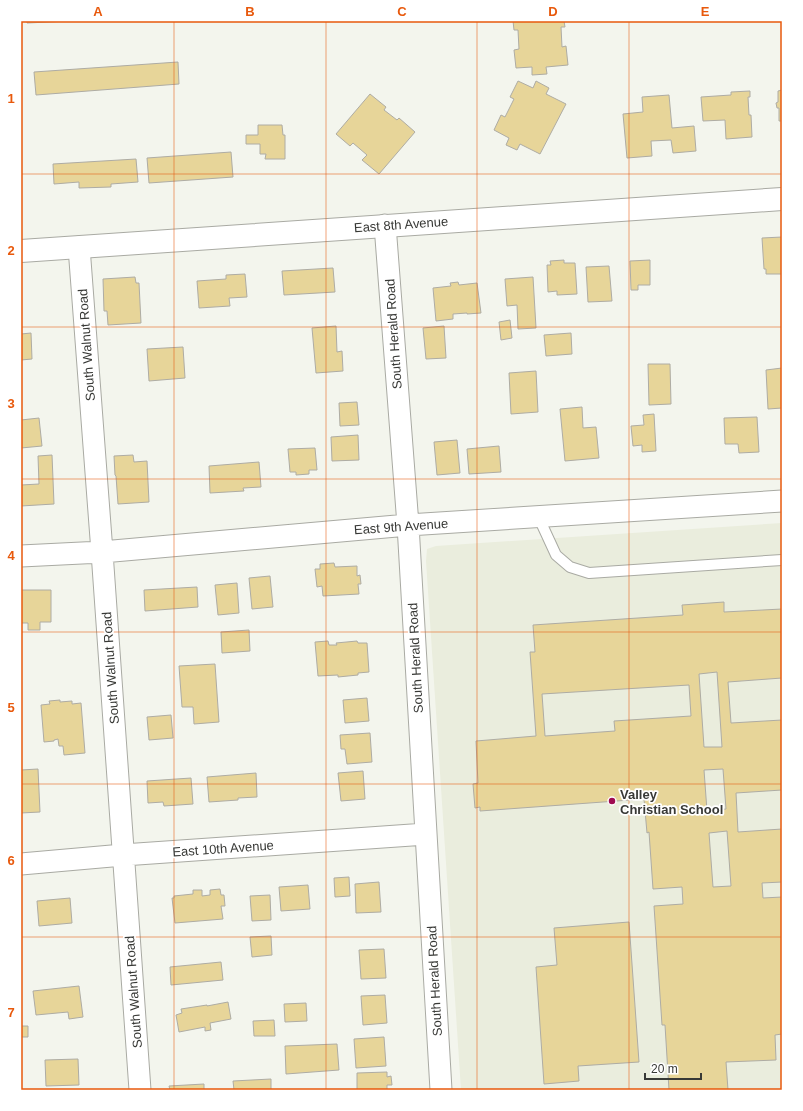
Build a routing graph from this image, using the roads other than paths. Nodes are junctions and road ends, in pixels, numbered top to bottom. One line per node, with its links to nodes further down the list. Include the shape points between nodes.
1 (782, 199): 2 (street, East 8th Avenue)
2 (385, 225): 3 (street, East 8th Avenue); 7 (street, South Herald Road)
3 (79, 247): 4 (street, East 8th Avenue); 8 (street, South Walnut Road)
4 (21, 251)
5 (782, 501): 6 (street, East 9th Avenue)
6 (538, 516): 7 (street, East 9th Avenue); 10 (lane, via 556,556 570,567 589,573)
7 (408, 525): 8 (street, East 9th Avenue); 11 (street, South Herald Road)
8 (102, 552): 9 (street, East 9th Avenue); 12 (street, South Walnut Road)
9 (21, 556)
10 (782, 560)
11 (426, 834): 12 (street, East 10th Avenue); 15 (street, South Herald Road)
12 (123, 855): 13 (street, East 10th Avenue); 14 (street, South Walnut Road)
13 (21, 864)
14 (140, 1090)
15 (440, 1090)

